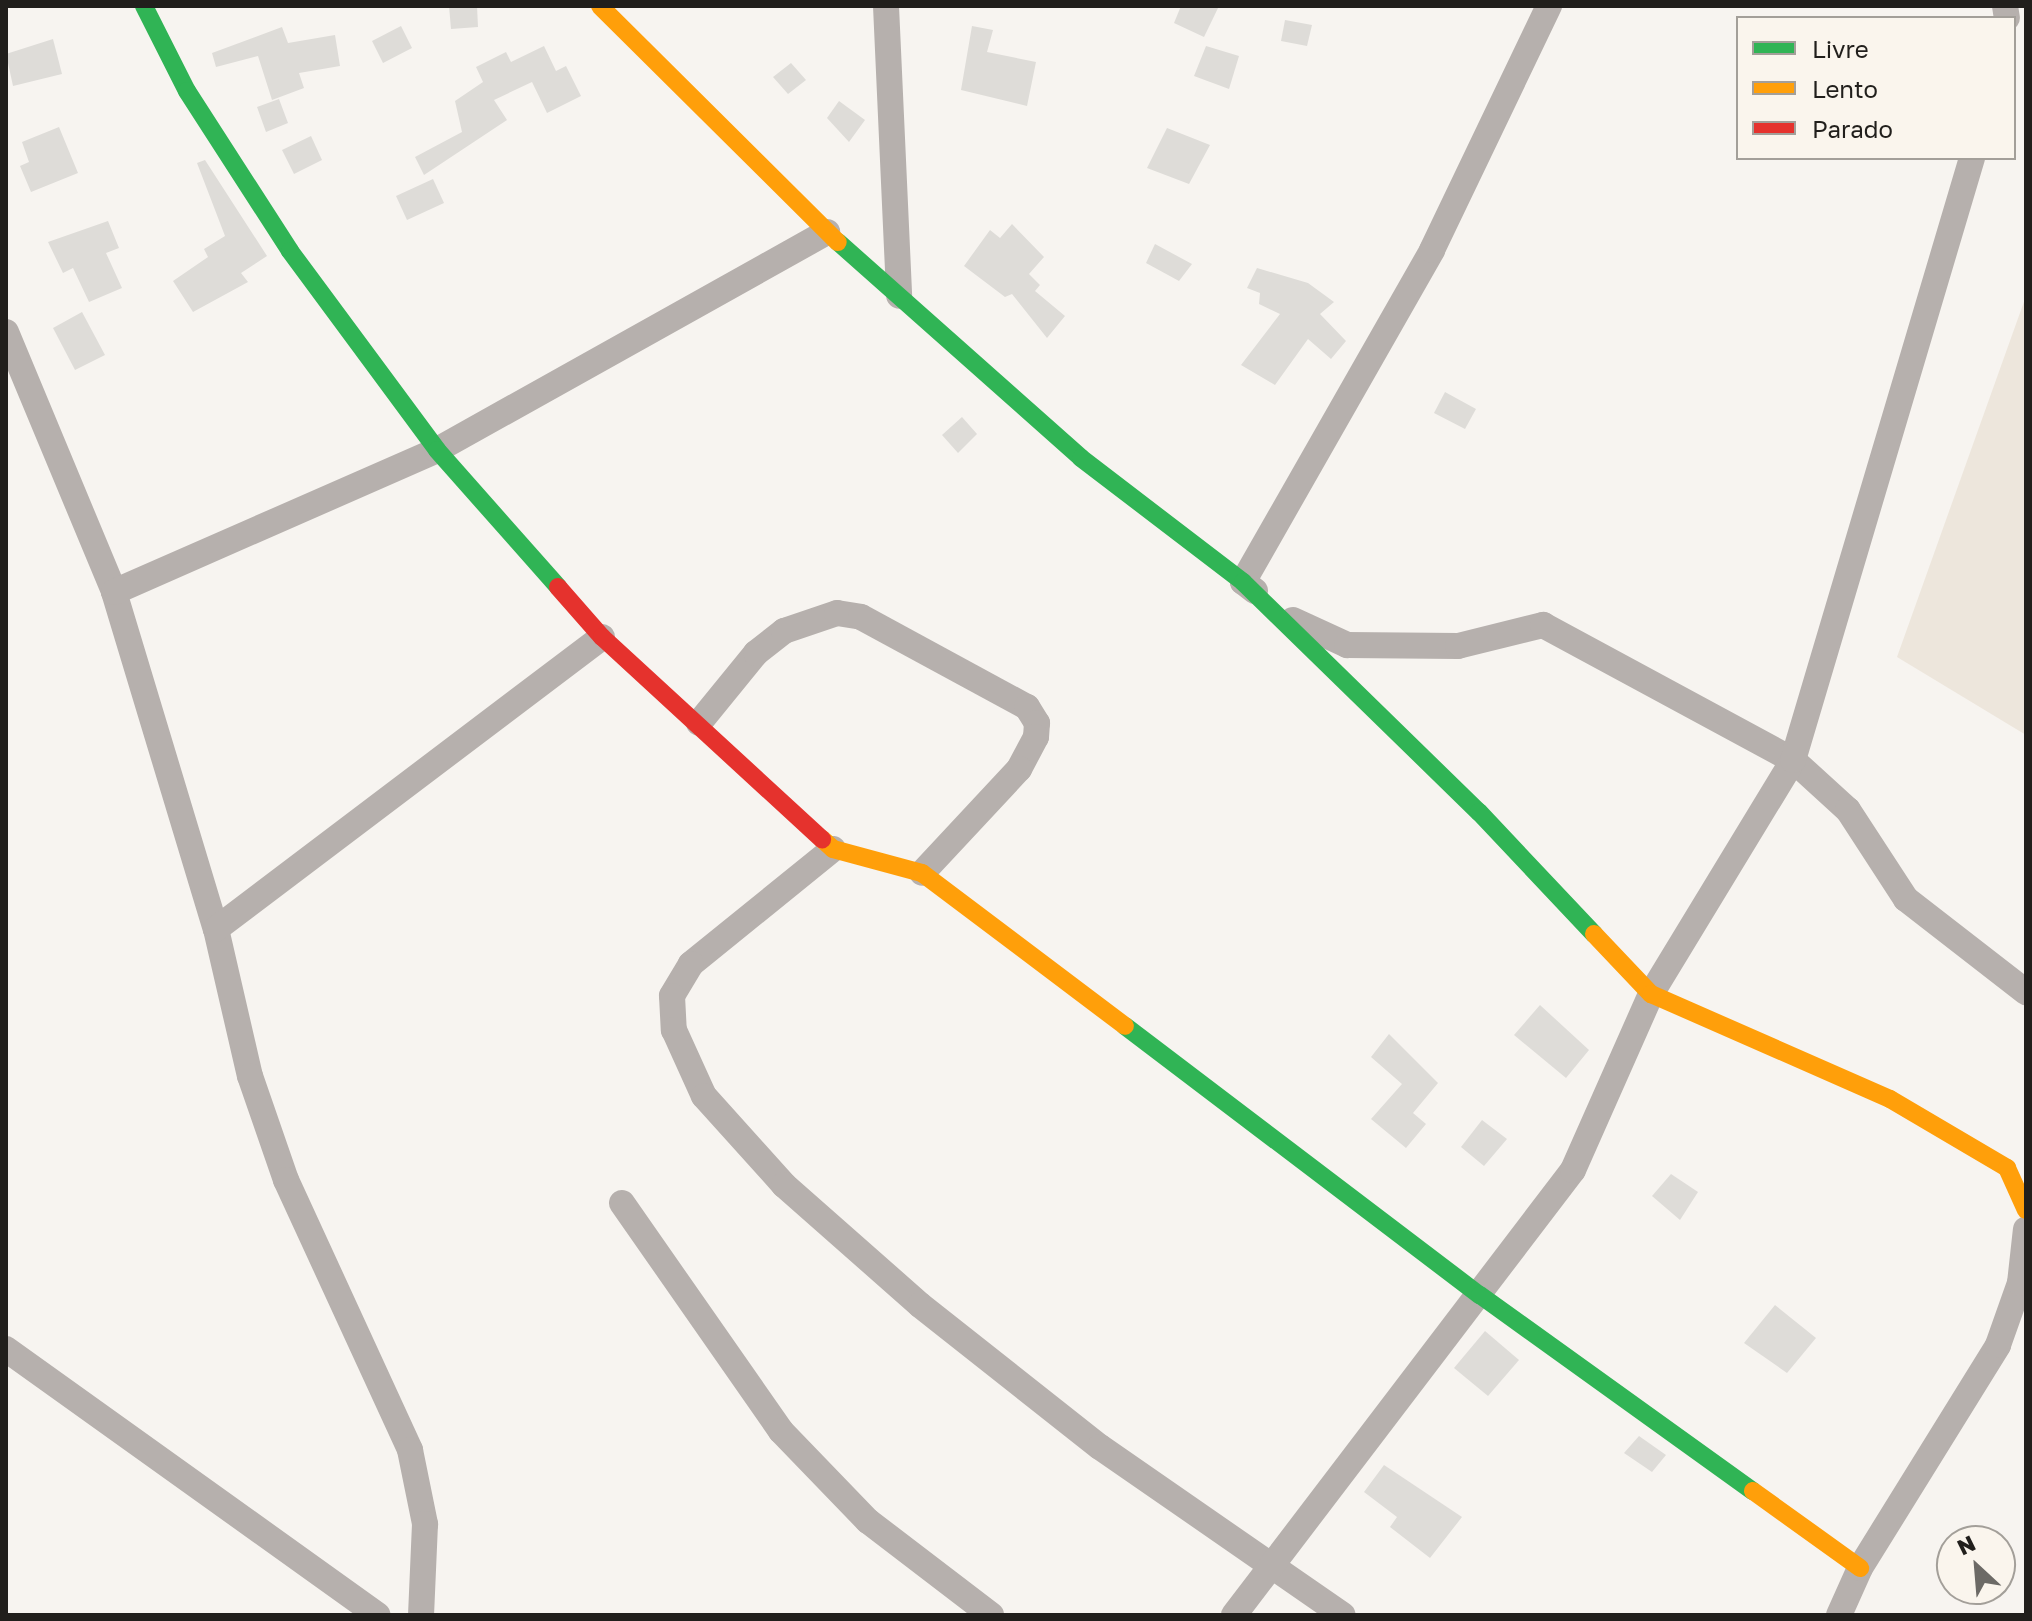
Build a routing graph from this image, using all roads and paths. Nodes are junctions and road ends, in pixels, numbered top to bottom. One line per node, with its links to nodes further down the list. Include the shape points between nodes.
1 (144, 6): 9 (street, via 187,91 290,251)
2 (600, 6): 6 (street)
3 (886, 6): 7 (street)
4 (1549, 6): 10 (street, via 1432,250)
5 (1971, 160): 14 (street)
6 (827, 232): 7 (street); 9 (street)
7 (899, 296): 10 (street, via 1081,458)
8 (6, 332): 11 (street)
9 (437, 450): 11 (street); 12 (street)
10 (1243, 582): 14 (street, via 1298,623 1347,645 1458,646 1543,625); 19 (street, via 1479,812)
11 (114, 592): 17 (street)
12 (602, 637): 13 (street); 17 (street)
13 (699, 723): 15 (street); 16 (street, via 756,653 784,631 837,613 861,617 1027,707 1037,723 1031,751)
14 (1793, 760): 18 (street, via 1848,810 1906,899); 19 (street)
15 (833, 849): 16 (street); 27 (street, via 691,964 672,996 674,1030 704,1096 784,1185 920,1305 1100,1447)
16 (922, 873): 24 (street)
17 (216, 929): 29 (street, via 250,1076 286,1180 410,1450 425,1524)
18 (2026, 992)
19 (1651, 994): 20 (street, via 1890,1099); 24 (street, via 1573,1170)
20 (2016, 1168): 22 (street)
21 (622, 1203): 30 (street, via 781,1431 868,1521)
22 (2026, 1210)
23 (2026, 1229): 26 (street, via 2020,1283 1998,1345)
24 (1480, 1295): 26 (street); 27 (street)
25 (6, 1349): 28 (street)
26 (1860, 1568): 33 (street)
27 (1272, 1570): 31 (street); 32 (street)
28 (377, 1615)
29 (421, 1615)
30 (991, 1615)
31 (1234, 1615)
32 (1343, 1615)
33 (1839, 1615)

